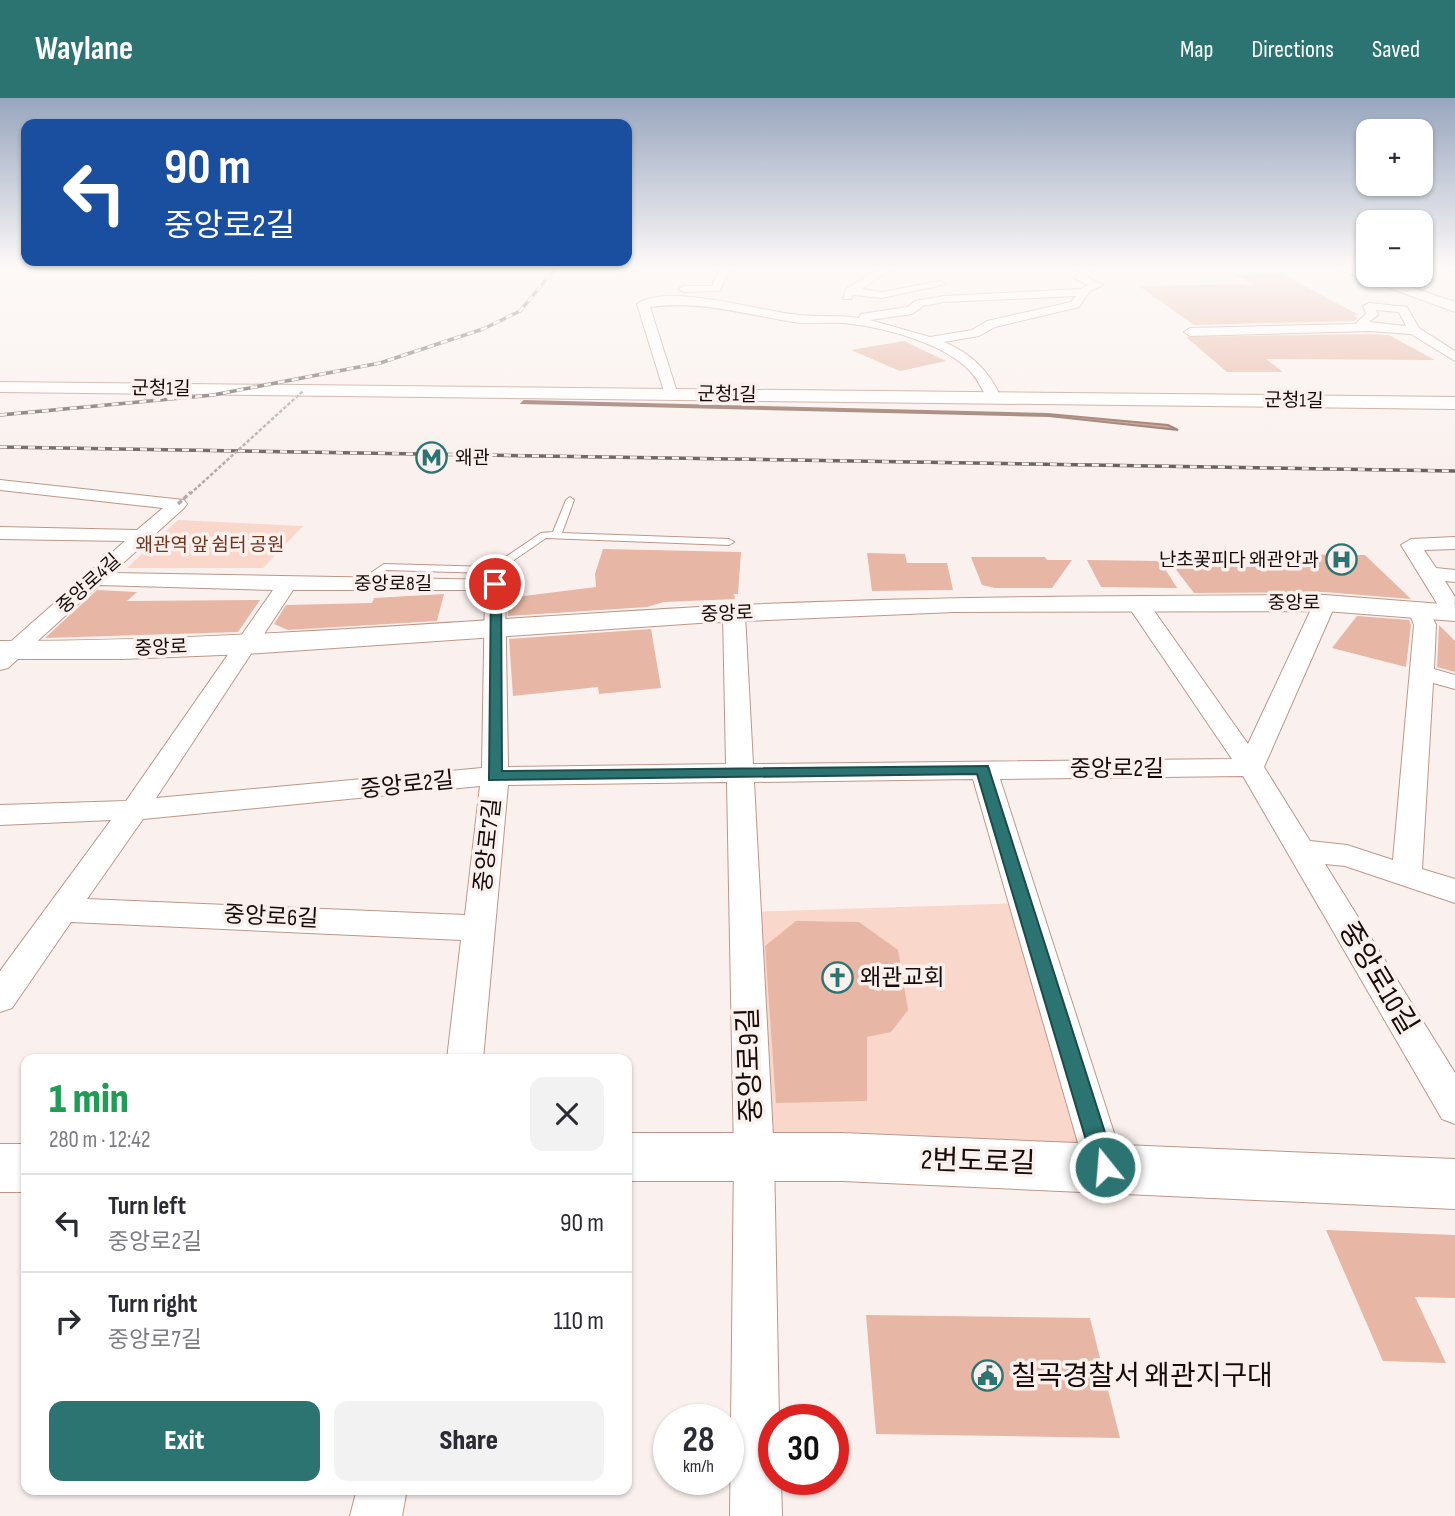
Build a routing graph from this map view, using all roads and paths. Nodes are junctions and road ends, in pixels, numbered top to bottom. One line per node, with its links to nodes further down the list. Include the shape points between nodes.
1 (652, 336): 9 (street)
2 (906, 336): 5 (street)
3 (951, 336): 5 (street)
4 (1423, 336): 6 (street)
5 (924, 341): 10 (street, via 953,351 988,380)
6 (1455, 357)
7 (0, 387): 8 (street, 군청1길)
8 (303, 391): 9 (street, 군청1길); 14 (path, bridge)
9 (671, 395): 10 (street, 군청1길)
10 (995, 398): 11 (street, 군청1길)
11 (1455, 403)
12 (0, 485): 14 (street)
13 (570, 500): 17 (lane)
14 (178, 505): 16 (street, 중앙로4길)
15 (0, 533): 16 (street)
16 (144, 536): 25 (street, 중앙로4길)
17 (556, 536): 18 (lane); 24 (lane, via 544,535)
18 (729, 542)
19 (1455, 543): 20 (street, via 1411,545)
20 (1417, 554): 21 (street); 22 (street)
21 (1455, 556)
22 (1430, 574): 23 (street); 30 (street)
23 (1455, 576)
24 (494, 577): 26 (street, 중앙로8길); 32 (street)
25 (95, 579): 26 (street, 중앙로8길); 34 (street, 중앙로4길)
26 (287, 584): 33 (street)
27 (1137, 603): 28 (street, 중앙로); 31 (street, 중앙로, via 954,604); 37 (street, 중앙로10길)
28 (1325, 603): 29 (street, 중앙로); 37 (street)
29 (1419, 610): 30 (street, 중앙로); 35 (street, via 1424,625)
30 (1454, 613)
31 (734, 614): 32 (street, 중앙로); 39 (street, 중앙로9길)
32 (494, 630): 33 (street, 중앙로); 40 (street, 중앙로7길)
33 (246, 645): 34 (street, 중앙로); 41 (street)
34 (5, 654)
35 (1421, 673): 36 (street); 44 (street)
36 (1455, 682)
37 (1251, 767): 38 (street, 중앙로2길); 43 (street, 중앙로10길)
38 (983, 769): 39 (street, 중앙로2길); 53 (street)
39 (740, 773): 40 (street, 중앙로2길); 51 (street, 중앙로9길)
40 (495, 776): 41 (street, 중앙로2길); 47 (street, 중앙로7길)
41 (134, 810): 42 (street, 중앙로2길); 46 (street)
42 (0, 815)
43 (1300, 850): 44 (street, via 1347,856); 50 (street, 중앙로10길)
44 (1407, 876): 45 (street)
45 (1455, 891)
46 (63, 910): 47 (street, 중앙로6길); 48 (street)
47 (480, 928): 49 (street, 중앙로7길)
48 (4, 988)
49 (466, 1054)
50 (1455, 1107)
51 (754, 1155): 52 (street, 2번도로길); 53 (street, 2번도로길); 59 (street, 중앙로9길)
52 (632, 1157)
53 (1105, 1167): 56 (street, 2번도로길)
54 (0, 1168): 55 (street)
55 (21, 1168)
56 (1455, 1184)
57 (381, 1495): 58 (street)
58 (376, 1516)
59 (756, 1516)

